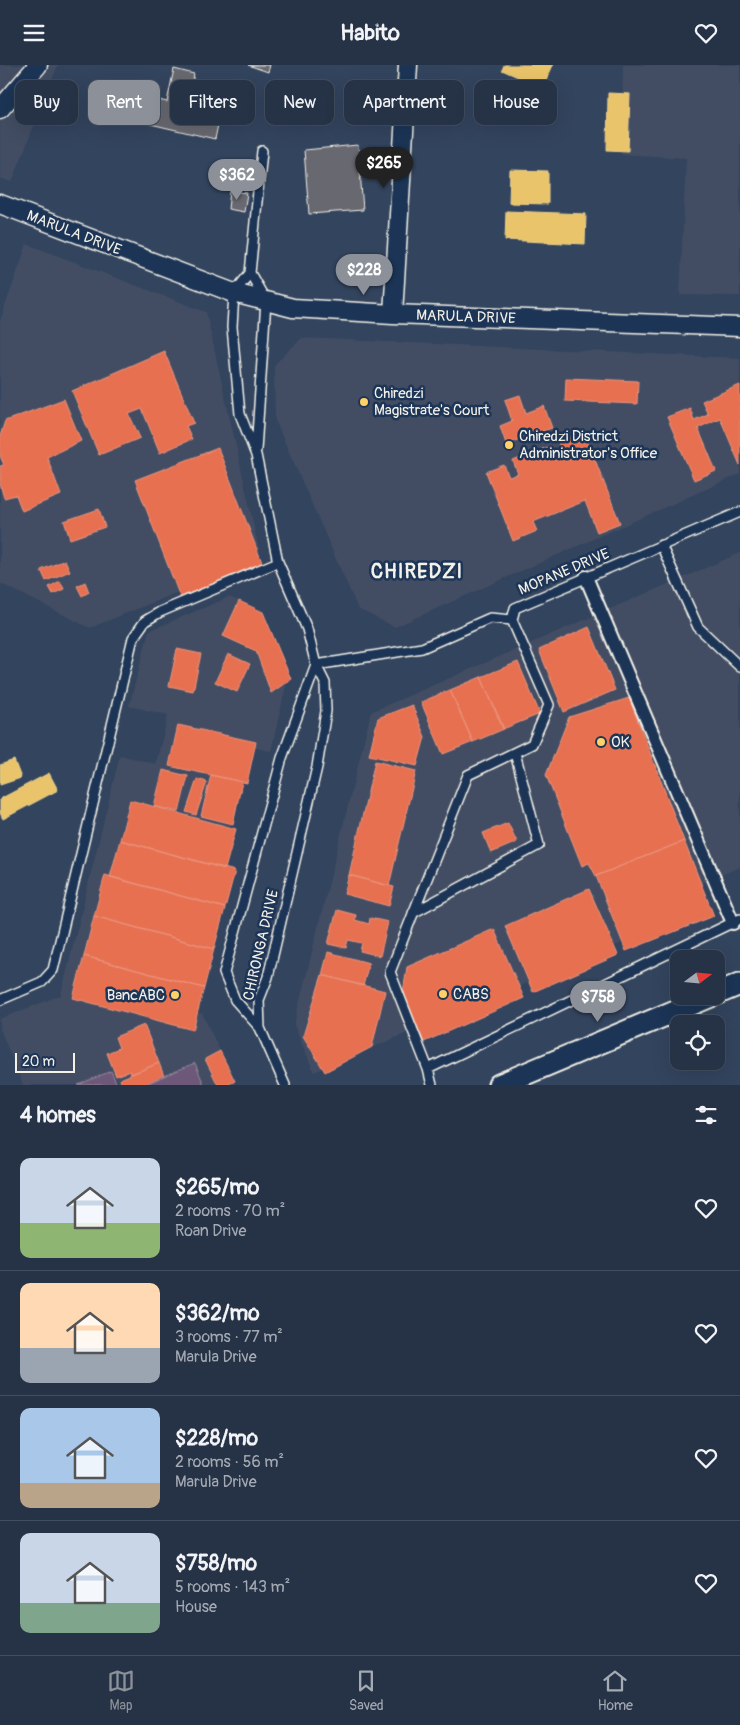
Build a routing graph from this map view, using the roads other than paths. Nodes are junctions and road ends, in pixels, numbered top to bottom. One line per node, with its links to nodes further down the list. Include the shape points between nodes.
1 (38, 65): 3 (street)
2 (408, 65): 9 (street)
3 (0, 109)
4 (262, 151): 6 (lane)
5 (2, 211): 7 (street, MARULA DRIVE)
6 (250, 273): 7 (lane); 8 (lane)
7 (234, 293): 8 (street, MARULA DRIVE); 11 (lane, via 232,327 240,414)
8 (266, 301): 9 (street, MARULA DRIVE, via 294,308); 11 (lane)
9 (393, 314): 10 (street, MARULA DRIVE)
10 (740, 327)
11 (256, 455): 14 (lane, CHIRONGA DRIVE)
12 (740, 512): 13 (lane, MOPANE DRIVE)
13 (661, 545): 15 (lane, MOPANE DRIVE); 18 (lane, via 698,627)
14 (278, 562): 17 (lane, CHIRONGA DRIVE, via 307,629); 24 (lane, via 160,612 145,621 133,639 53,970 42,982)
15 (586, 577): 16 (lane, MOPANE DRIVE, via 515,608); 21 (street)
16 (512, 620): 17 (lane, via 490,618 422,648); 19 (lane, via 548,705 532,745)
17 (316, 665): 26 (lane, CHIRONGA DRIVE, via 325,683 326,711 306,815 268,977 259,1000); 26 (lane, CHIRONGA DRIVE, via 282,758 224,973 235,1000)
18 (740, 667)
19 (515, 753): 20 (lane, via 468,775); 20 (lane, via 539,845)
20 (413, 913): 27 (lane, via 390,972)
21 (736, 921): 27 (lane)
22 (740, 985): 23 (street)
23 (725, 991)
24 (0, 1000)
25 (690, 1005): 30 (street)
26 (260, 1028): 28 (lane)
27 (428, 1069): 29 (lane)
28 (285, 1085)
29 (432, 1085)
30 (499, 1085)

